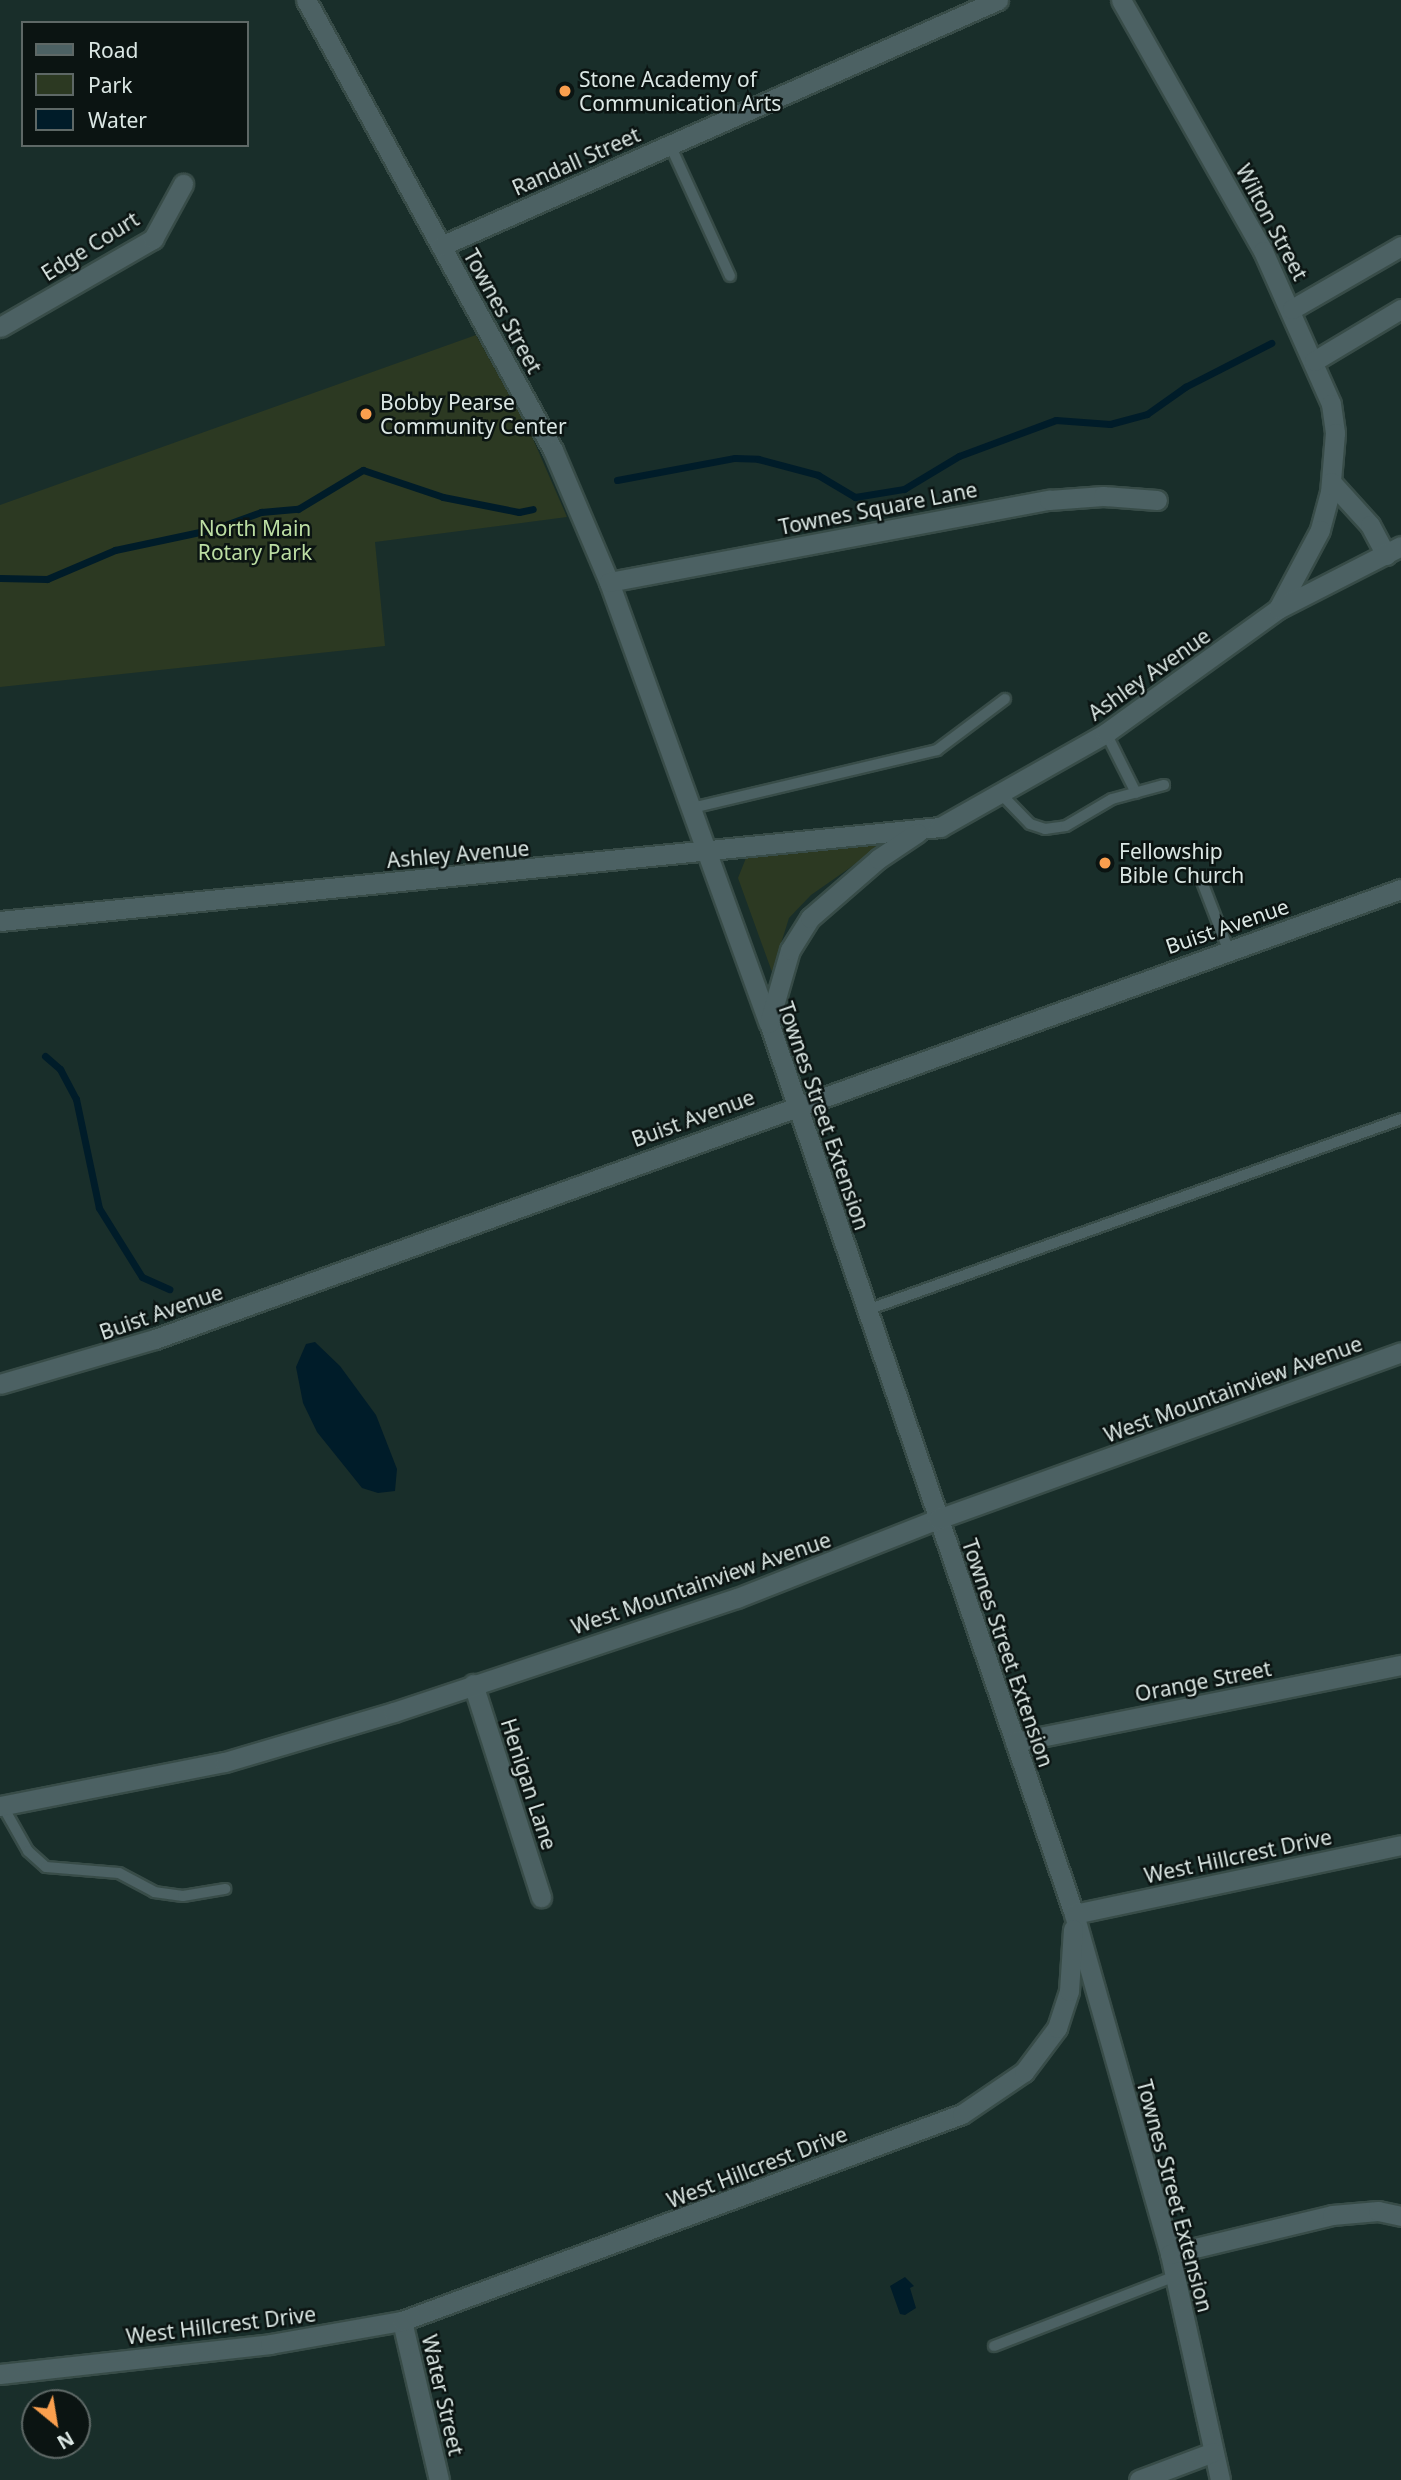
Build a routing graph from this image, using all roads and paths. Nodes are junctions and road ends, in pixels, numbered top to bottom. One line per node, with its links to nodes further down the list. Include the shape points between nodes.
1 (306, 0): 6 (street, Townes Street)
2 (998, 0): 4 (street, Randall Street)
3 (1121, 0): 9 (street, Wilton Street)
4 (670, 145): 6 (street, Randall Street); 8 (lane)
5 (183, 184): 11 (street, Edge Court, via 153,239)
6 (441, 246): 16 (street, Townes Street, via 553,450)
7 (1401, 246): 9 (street)
8 (730, 276)
9 (1292, 309): 12 (street, Wilton Street)
10 (1401, 309): 12 (street)
11 (0, 327)
12 (1314, 360): 13 (street, Wilton Street, via 1331,404)
13 (1331, 482): 15 (street); 17 (street, Wilton Street, via 1320,530)
14 (1157, 500): 16 (street, Townes Square Lane, via 1103,496 1049,500)
15 (1394, 551): 17 (street, Ashley Avenue)
16 (610, 582): 23 (street, Townes Street)
17 (1278, 609): 19 (street, Ashley Avenue)
18 (1005, 699): 23 (lane, via 937,750)
19 (1107, 733): 21 (lane); 22 (street, Ashley Avenue)
20 (1164, 785): 21 (lane)
21 (1136, 793): 22 (lane, via 1112,799 1066,826 1045,829 1030,824)
22 (1002, 795): 24 (street, Ashley Avenue, via 958,820)
23 (692, 808): 25 (street, Townes Street)
24 (921, 831): 25 (street, Ashley Avenue); 30 (street, Ashley Avenue, via 878,859 810,918 790,950)
25 (708, 853): 28 (street, Ashley Avenue); 30 (street, Townes Street Extension)
26 (1201, 878): 29 (lane)
27 (1401, 889): 29 (street, Buist Avenue)
28 (0, 921)
29 (1228, 949): 31 (street, Buist Avenue)
30 (769, 1023): 31 (street, Townes Street Extension)
31 (795, 1104): 33 (street, Townes Street Extension); 35 (street, Buist Avenue, via 155,1339)
32 (1401, 1119): 33 (lane)
33 (867, 1310): 36 (street, Townes Street Extension)
34 (1401, 1352): 36 (street, West Mountainview Avenue)
35 (0, 1384)
36 (939, 1519): 38 (street, West Mountainview Avenue, via 737,1598); 39 (street, Townes Street Extension)
37 (1401, 1665): 39 (street, Orange Street)
38 (473, 1684): 40 (street, West Mountainview Avenue, via 225,1762); 43 (street, Henigan Lane)
39 (1015, 1742): 44 (street, Townes Street Extension)
40 (1, 1806): 42 (lane, via 28,1851 46,1867 119,1873 154,1892 183,1896)
41 (1401, 1844): 44 (street, West Hillcrest Drive)
42 (225, 1889)
43 (541, 1897)
44 (1074, 1913): 46 (street, Townes Street Extension); 48 (street, West Hillcrest Drive, via 1069,1991 1057,2028 1024,2072 1000,2093 962,2114)
45 (1401, 2216): 46 (street, via 1378,2211 1332,2215)
46 (1170, 2254): 47 (street, Townes Street Extension)
47 (1175, 2276): 49 (lane); 51 (street, Townes Street Extension)
48 (402, 2321): 50 (street, West Hillcrest Drive, via 270,2344); 52 (street, Water Street)
49 (994, 2346)
50 (0, 2374)
51 (1213, 2452): 53 (street); 54 (street, Townes Street Extension)
52 (439, 2480)
53 (1139, 2480)
54 (1220, 2480)

